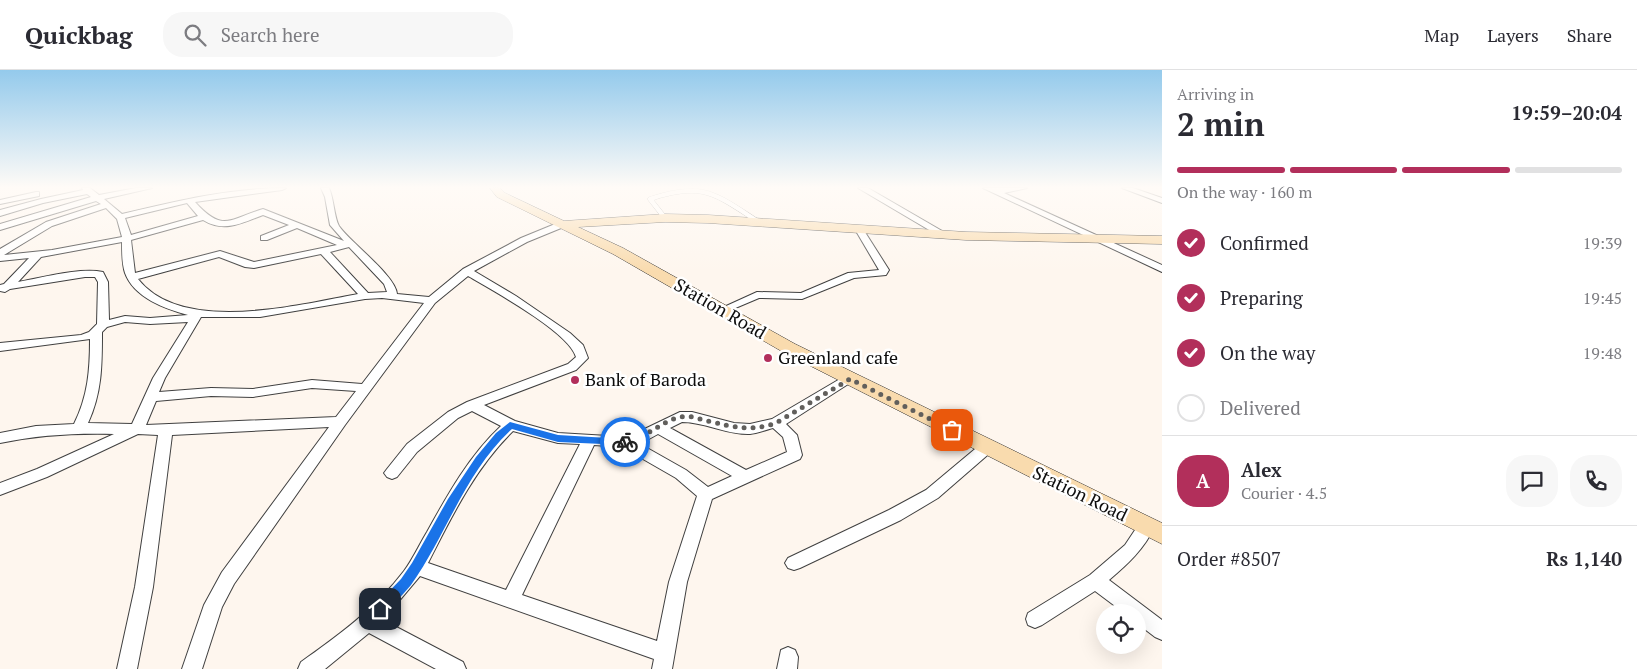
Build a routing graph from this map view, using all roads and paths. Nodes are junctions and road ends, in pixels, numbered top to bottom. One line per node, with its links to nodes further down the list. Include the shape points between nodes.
1 (28, 216): 18 (street)
2 (74, 216): 28 (street, via 49,224)
3 (124, 216): 11 (street)
4 (251, 216): 12 (street, via 222,225)
5 (273, 216): 17 (street)
6 (332, 216): 26 (street, via 334,225)
7 (550, 216): 16 (main road, Station Road)
8 (749, 216): 15 (lane)
9 (911, 216): 20 (street)
10 (1048, 216): 24 (street)
11 (120, 217): 21 (street)
12 (204, 217): 21 (street)
13 (665, 218): 14 (main road); 15 (main road)
14 (618, 220): 16 (main road); 23 (main road)
15 (758, 222): 19 (main road)
16 (569, 224): 23 (main road, Station Road); 32 (street, via 524,240)
17 (297, 225): 22 (street); 26 (street)
18 (0, 227)
19 (860, 231): 20 (main road); 38 (street, via 884,270 882,273 852,275 802,296 757,295)
20 (944, 235): 24 (main road)
21 (125, 238): 29 (street); 33 (street)
22 (264, 238)
23 (603, 240): 38 (main road); 42 (main road, Station Road, via 789,348)
24 (1101, 240): 25 (main road); 31 (street)
25 (1162, 240)
26 (347, 245): 27 (street); 36 (street, via 388,283)
27 (323, 250): 33 (street, via 254,265 220,254); 35 (street)
28 (0, 253)
29 (38, 255): 30 (street); 34 (street)
30 (0, 258)
31 (1162, 269)
32 (467, 271): 37 (street); 45 (street, via 566,335 579,348 582,358 572,367)
33 (132, 277): 39 (street, via 138,286 157,299)
34 (2, 290): 40 (street, via 99,274 103,282)
35 (365, 296): 36 (street); 39 (street, via 252,313)
36 (392, 296): 37 (street)
37 (431, 301): 43 (street)
38 (729, 307): 61 (main road, via 798,347)
39 (197, 316): 40 (street, via 150,321 125,319); 44 (street)
40 (99, 329): 41 (street, via 83,338); 49 (street, via 96,383 90,407)
41 (0, 347)
42 (850, 379): 47 (street); 56 (main road, Station Road)
43 (365, 388): 44 (street, via 312,384 253,393); 46 (street)
44 (151, 397): 51 (street)
45 (472, 405): 48 (street); 57 (street, via 412,448)
46 (340, 422): 52 (street); 71 (street, via 228,578 214,604)
47 (776, 423): 50 (street, via 742,429 680,417); 58 (street, via 790,435 795,455)
48 (510, 425): 54 (street, via 558,438); 63 (street, via 470,473)
49 (79, 428): 51 (street); 53 (street)
50 (659, 428): 55 (street); 58 (street)
51 (137, 429): 52 (street); 59 (street)
52 (166, 430): 70 (street, via 144,587)
53 (0, 438)
54 (589, 440): 55 (street); 65 (street)
55 (625, 442): 60 (street, via 692,482)
56 (986, 448): 61 (main road, Station Road); 62 (street, via 932,494 895,516)
57 (392, 473)
58 (746, 477): 60 (street)
59 (0, 489)
60 (705, 495): 69 (street, via 678,582)
61 (1157, 528): 64 (street)
62 (794, 563)
63 (416, 567): 65 (street); 67 (street)
64 (1096, 580): 66 (street); 68 (street)
65 (511, 599): 69 (street)
66 (1035, 619)
67 (368, 622): 72 (street); 73 (street)
68 (1162, 631)
69 (663, 661)
70 (127, 669)
71 (192, 669)
72 (308, 669)
73 (456, 669)

